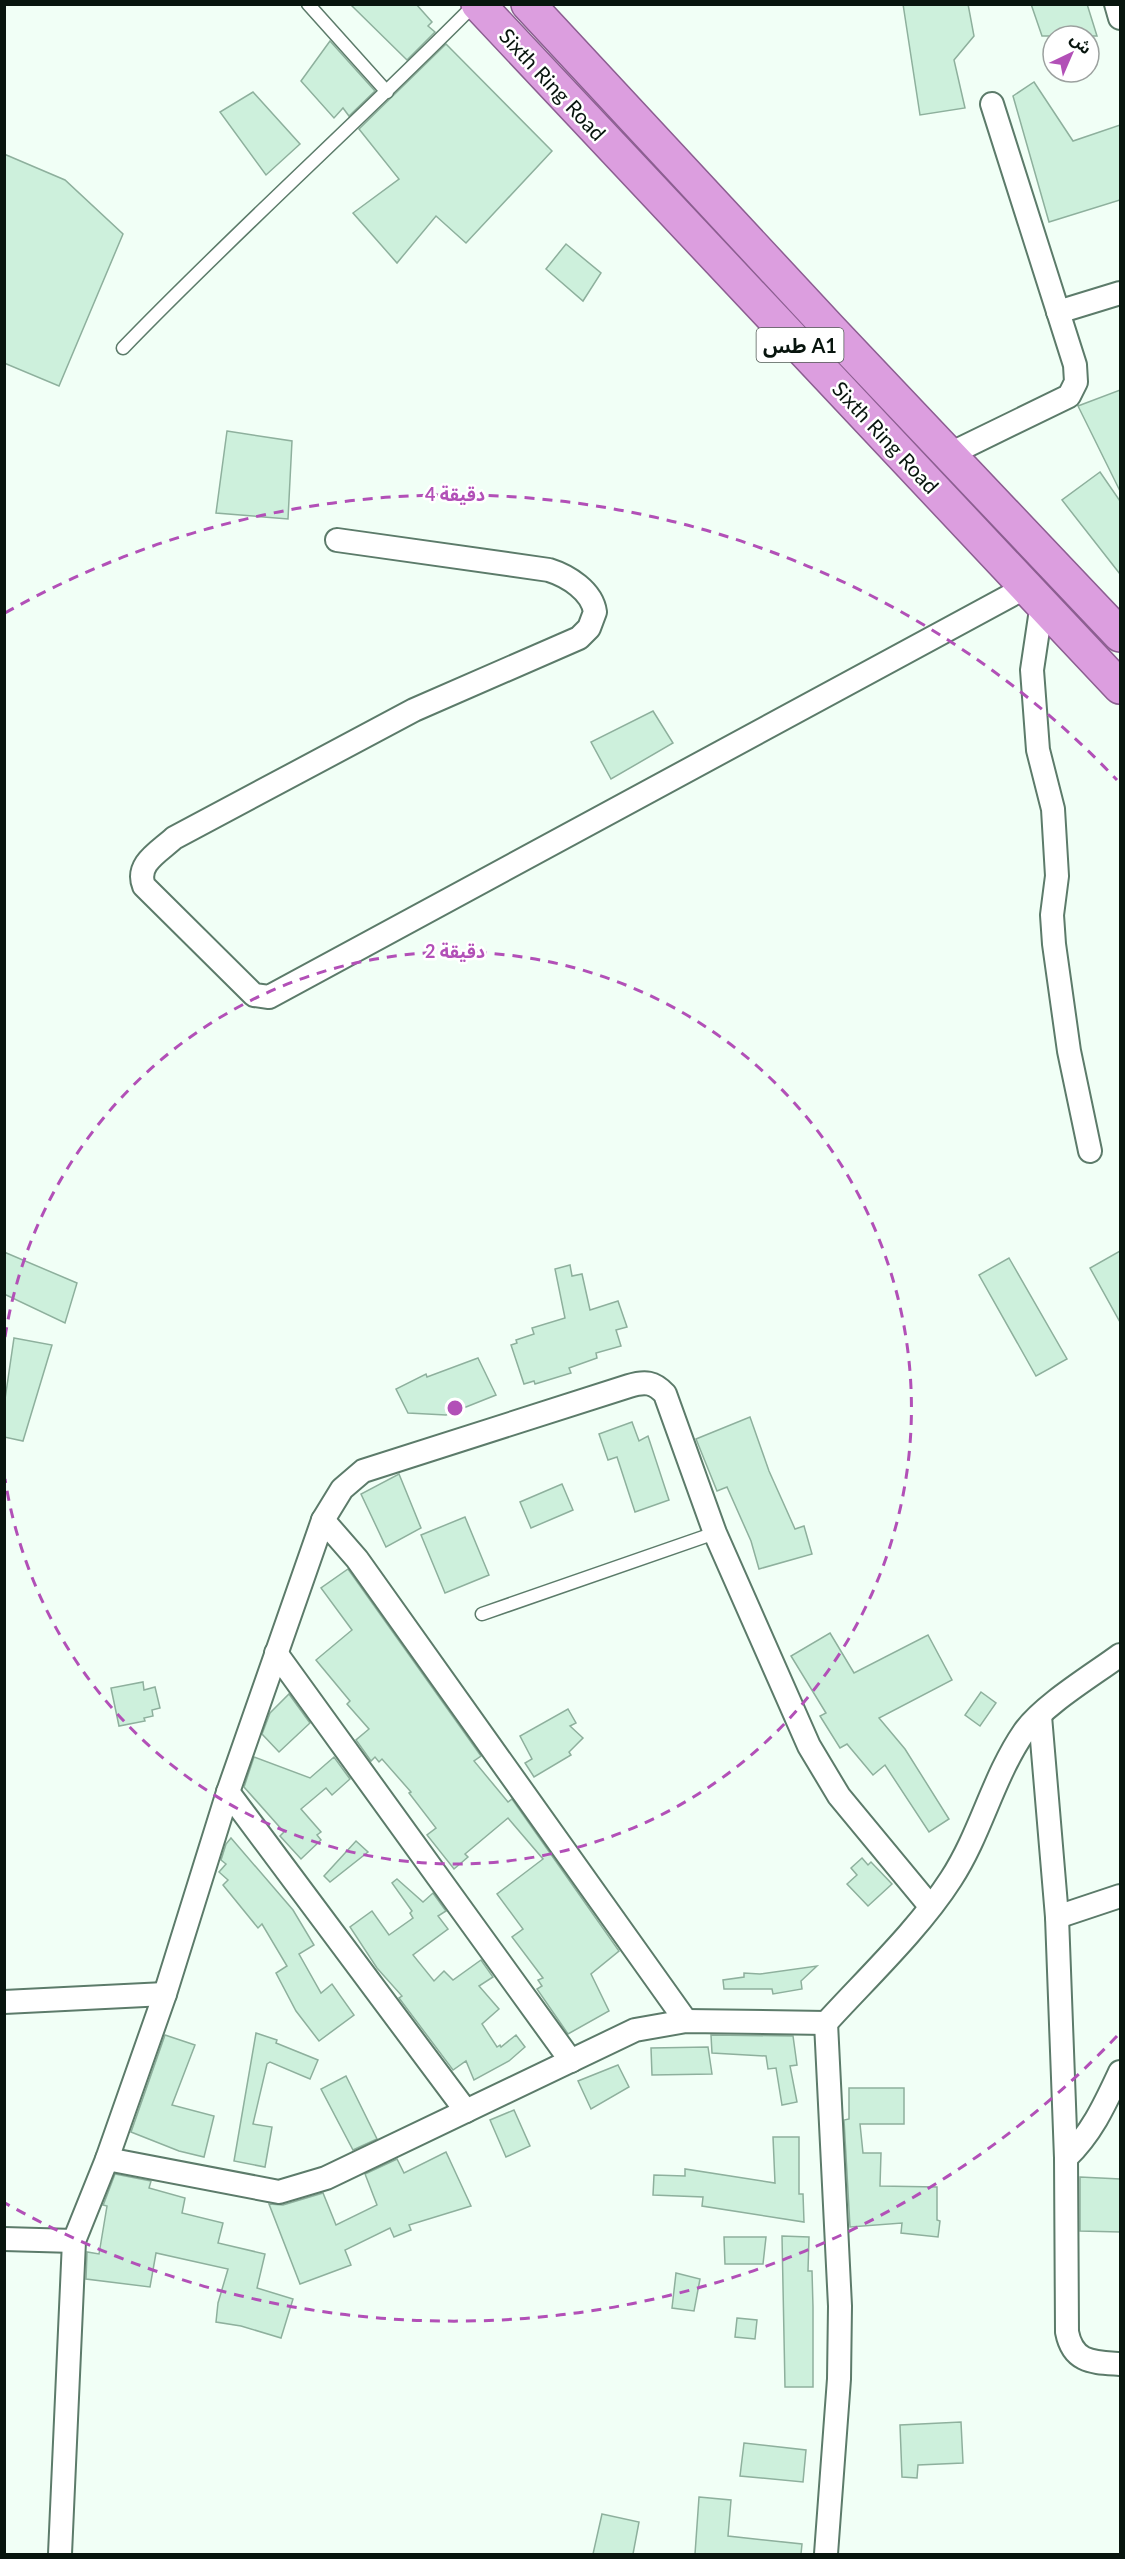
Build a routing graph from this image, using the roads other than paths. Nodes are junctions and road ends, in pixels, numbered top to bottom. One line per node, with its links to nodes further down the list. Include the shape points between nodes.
1 (308, 4): 6 (lane)
2 (477, 4): 6 (lane); 13 (highway, Sixth Ring Road / طس A1)
3 (528, 4): 11 (highway, Sixth Ring Road / طس A1)
4 (1116, 4): 5 (street)
5 (1120, 18)
6 (387, 92): 10 (lane, via 202,266)
7 (992, 104): 9 (street)
8 (1120, 293): 9 (street)
9 (1058, 312): 11 (street, via 1076,365 1076,382 1070,396)
10 (123, 348)
11 (950, 454): 14 (highway, Sixth Ring Road / طس A1)
12 (337, 540): 13 (street, via 549,570 566,577 589,596 595,612 589,628 579,638 414,710 174,838 143,866 140,876 144,886 254,994 269,997)
13 (1035, 595): 15 (highway, Sixth Ring Road / طس A1); 16 (street, via 1032,670 1038,750 1053,809 1057,876 1052,915 1054,944 1069,1051)
14 (1120, 635)
15 (1120, 687)
16 (1090, 1151)
17 (322, 1520): 18 (street, via 342,1489 363,1471 629,1386 651,1383 665,1394); 20 (street); 29 (street, via 357,1558)
18 (715, 1533): 19 (lane); 25 (street, via 808,1746 839,1796)
19 (482, 1614)
20 (276, 1653): 23 (street); 31 (street)
21 (1120, 1655): 22 (street)
22 (1040, 1716): 25 (street, via 1025,1731 993,1790 952,1879); 26 (street)
23 (228, 1792): 27 (street); 33 (street)
24 (1120, 1896): 26 (street)
25 (930, 1906): 30 (street)
26 (1057, 1917): 34 (street)
27 (165, 1994): 28 (street); 35 (street)
28 (4, 2002)
29 (686, 2021): 30 (street); 31 (street, via 635,2030)
30 (826, 2023): 40 (street, via 840,2306 839,2379)
31 (571, 2061): 33 (street)
32 (1120, 2072): 34 (street, via 1090,2132)
33 (466, 2111): 35 (street, via 326,2178 279,2192)
34 (1066, 2158): 38 (street, via 1070,2348 1085,2360)
35 (106, 2159): 37 (street)
36 (4, 2239): 37 (street)
37 (74, 2241): 39 (street)
38 (1120, 2364)
39 (60, 2554)
40 (826, 2554)

